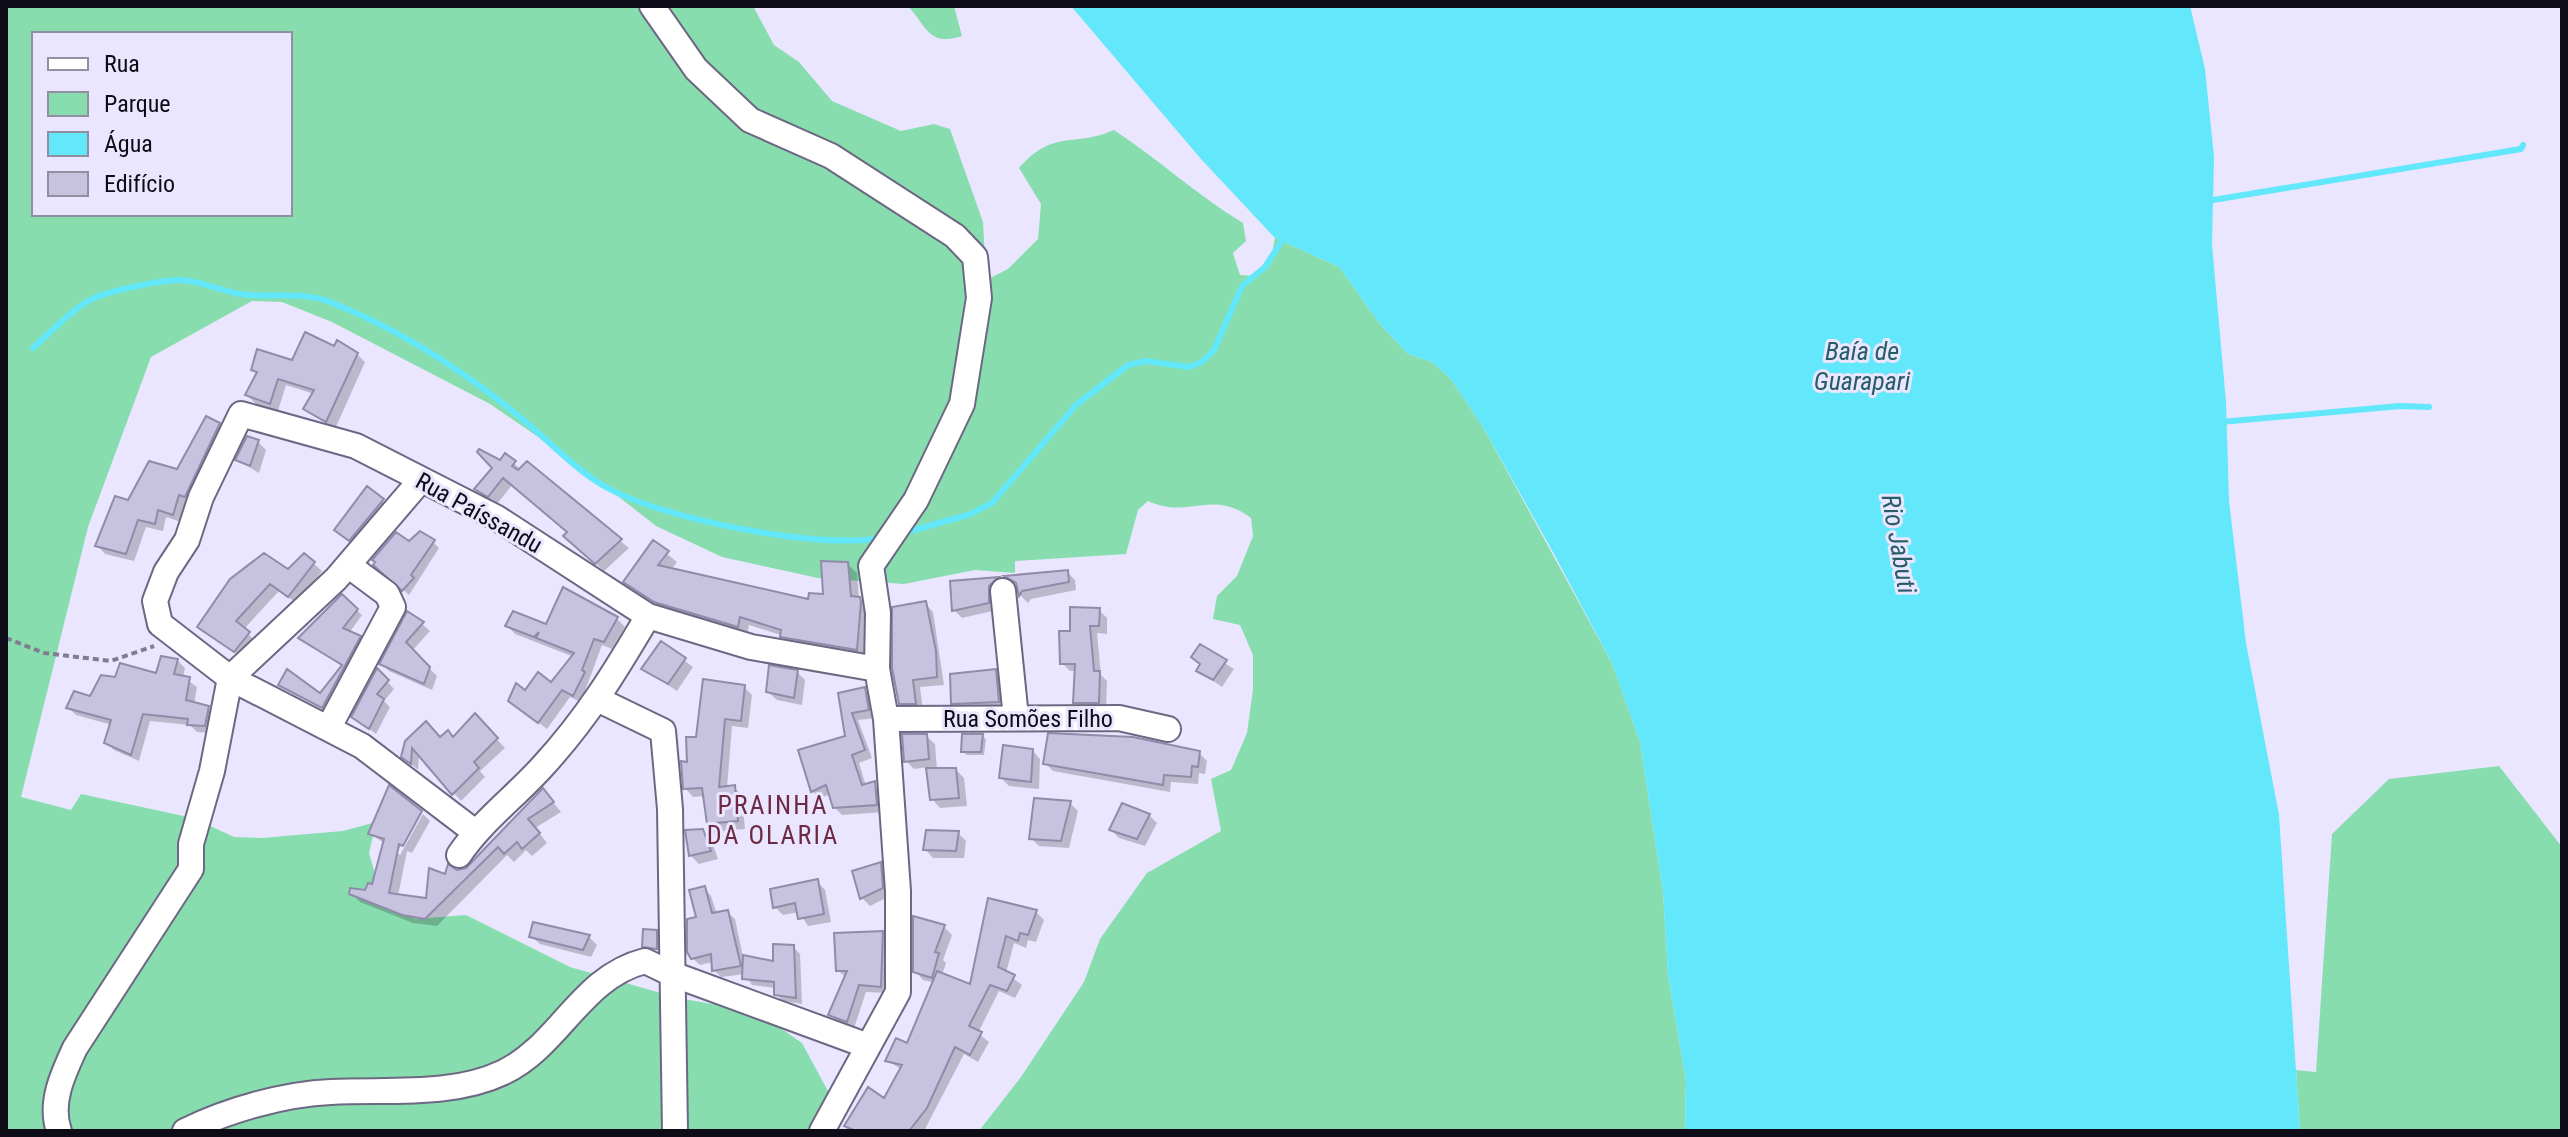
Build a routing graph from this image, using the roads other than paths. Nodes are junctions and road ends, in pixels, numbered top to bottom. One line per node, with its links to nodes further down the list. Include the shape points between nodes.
1 (652, 6): 6 (street, via 696,69 750,120 831,156 955,236 975,257 979,298 962,404 916,500 871,566 878,613)
2 (420, 481): 3 (street); 5 (street, Rua Paíssandu, via 497,518); 7 (street, Rua Paíssandu, via 356,446 241,414 155,601 160,624)
3 (348, 565): 7 (street); 11 (street, via 387,594 393,607)
4 (1003, 591): 9 (street)
5 (648, 616): 6 (street, Rua Paíssandu, via 751,647); 8 (street)
6 (877, 669): 10 (street)
7 (230, 678): 11 (street); 17 (street, via 191,844 191,869 75,1048 61,1078 54,1117)
8 (599, 700): 13 (street, via 542,767); 15 (street, via 663,731 670,809)
9 (1016, 718): 10 (street, Rua Somões Filho); 12 (street, Rua Somões Filho, via 1119,718)
10 (886, 719): 16 (street, via 898,891 898,992)
11 (329, 727): 13 (street, via 417,784)
12 (1168, 729)
13 (475, 832): 14 (street)
14 (459, 855)
15 (672, 974): 16 (street); 18 (street, via 645,961 622,967 599,982 509,1070 473,1085 287,1098); 19 (street)
16 (868, 1046): 20 (street)
17 (59, 1131)
18 (185, 1131)
19 (675, 1131)
20 (822, 1131)

